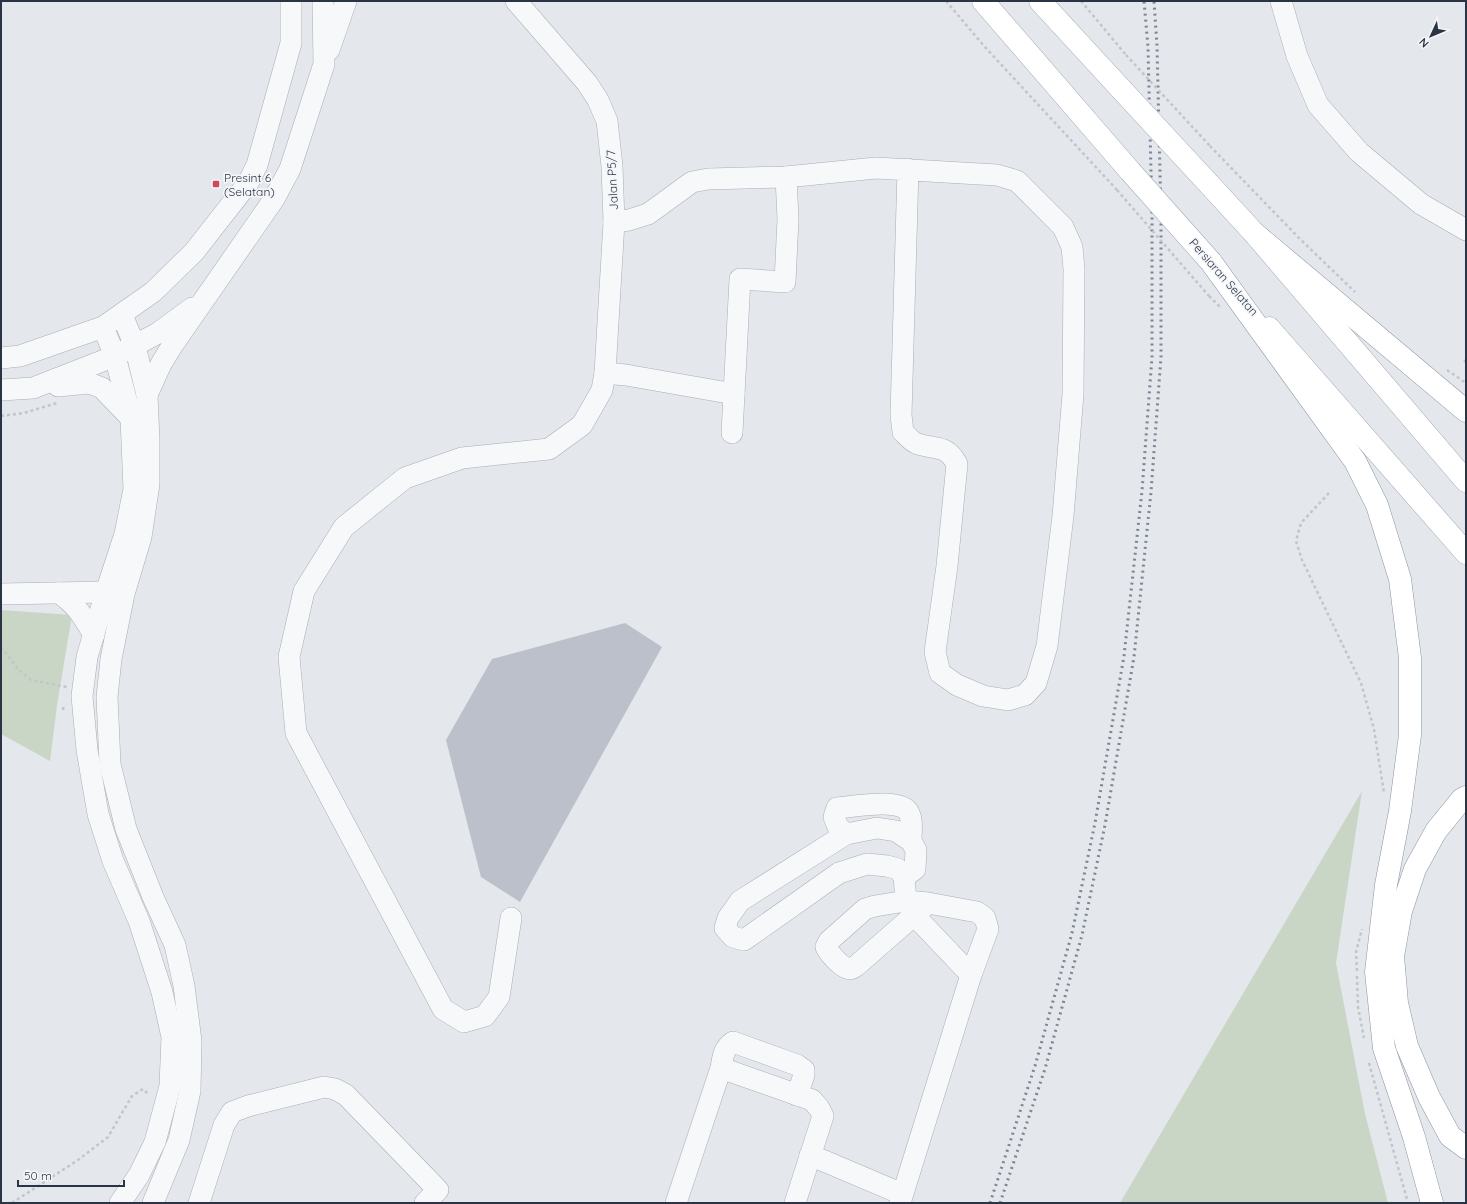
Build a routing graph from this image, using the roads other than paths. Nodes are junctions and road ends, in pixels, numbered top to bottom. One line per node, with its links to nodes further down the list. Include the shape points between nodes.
1 (276, 1): 9 (street)
2 (291, 1): 9 (street)
3 (323, 1): 10 (street)
4 (346, 1): 10 (street)
5 (516, 1): 13 (street, Jalan P5/7, via 587,83 598,100 607,121)
6 (983, 1): 16 (main road, Persiaran Selatan, bridge)
7 (1040, 1): 15 (main road, bridge)
8 (1281, 1): 14 (street, via 1297,56 1318,105 1359,152 1421,204)
9 (291, 43): 18 (street, via 257,165 248,183 194,252 153,292)
10 (324, 64): 17 (street, via 290,169 274,199)
11 (908, 169): 11 (street, via 996,175 1017,181 1063,226 1072,247 1073,394 1063,516 1047,646 1036,683 1024,695 1008,700 984,696 957,685 940,673 935,652 957,464 951,454 916,444 903,432 901,415); 12 (street, via 876,168)
12 (786, 177): 13 (street, via 708,179 692,182 648,214); 26 (street, via 786,282 740,279)
13 (614, 222): 23 (street, Jalan P5/7)
14 (1466, 230)
15 (1254, 233): 28 (main road); 31 (main road)
16 (1211, 262): 32 (main road, Persiaran Selatan); 53 (main road, via 1355,461 1377,505 1400,579 1410,658 1410,735 1400,811 1386,885 1376,972 1384,1048 1414,1137)
17 (203, 300): 20 (street); 27 (street, via 161,364)
18 (122, 315): 19 (street); 20 (street)
19 (103, 327): 21 (street); 22 (street, via 20,356)
20 (135, 346): 21 (street); 27 (street)
21 (115, 356): 24 (street); 29 (street)
22 (1, 358)
23 (604, 381): 26 (street, via 626,375); 40 (street, via 582,425 549,449 462,458 405,478 344,527 304,591 289,657 296,733 444,1009 464,1022 485,1016 499,998)
24 (33, 388): 25 (street); 29 (street, via 89,383 102,388)
25 (1, 390)
26 (734, 394): 30 (street)
27 (147, 395): 34 (street, via 149,484 140,536)
28 (1466, 410)
29 (131, 418): 34 (street, via 134,489)
30 (732, 433)
31 (1466, 481)
32 (1466, 553)
33 (59, 593): 34 (street); 35 (street); 36 (street, via 83,615)
34 (115, 593): 36 (street); 48 (street, via 107,697 110,764 126,829 175,945 184,986 191,1041 190,1091 179,1140)
35 (1, 594)
36 (94, 635): 47 (street, via 87,657 82,696 86,750 98,814 113,861 139,922 164,1000 172,1037 170,1086 155,1142 139,1175)
37 (1466, 797): 44 (main road, via 1462,798 1436,831 1415,869 1401,911 1393,956 1397,1003 1407,1046 1429,1097 1450,1136)
38 (904, 877): 38 (street, via 915,869 916,850 911,841 911,819 908,811 902,805 886,804 837,808 834,817 838,827 846,834 740,901 728,918 725,928 733,937 744,940 839,873 867,864 898,869); 39 (street)
39 (916, 906): 41 (street); 41 (street, via 977,912 985,918 988,929)
40 (511, 918)
41 (971, 975): 46 (street)
42 (721, 1068): 43 (street); 43 (street, via 724,1051 733,1042 797,1065 804,1070); 51 (street)
43 (797, 1095): 45 (street, via 812,1100 822,1116)
44 (1466, 1148)
45 (810, 1155): 46 (street); 52 (street)
46 (901, 1198)
47 (120, 1203)
48 (153, 1203)
49 (199, 1203): 50 (street, via 224,1125 232,1112 324,1087 346,1095 438,1190)
50 (425, 1203)
51 (676, 1203)
52 (795, 1203)
53 (1432, 1203)

